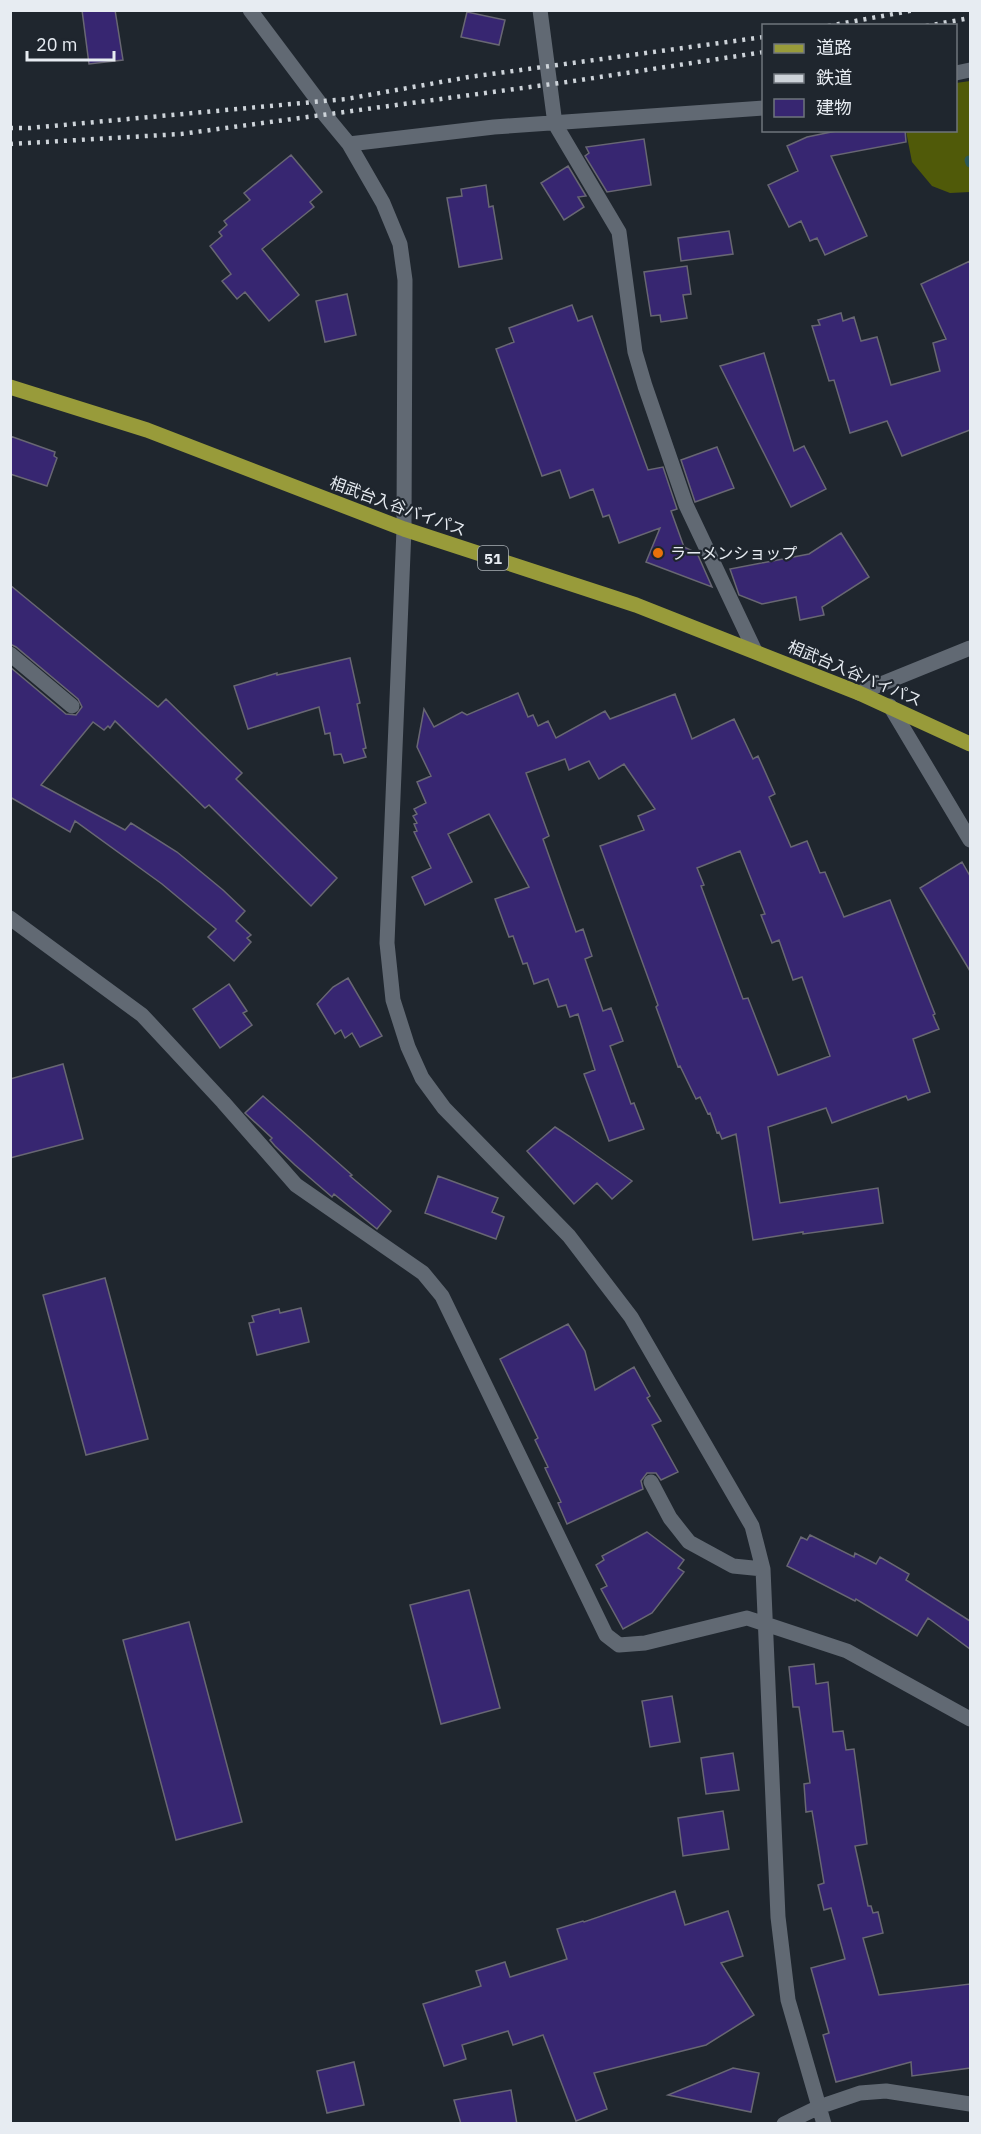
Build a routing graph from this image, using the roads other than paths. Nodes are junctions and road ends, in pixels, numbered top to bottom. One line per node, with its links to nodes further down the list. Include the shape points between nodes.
1 (250, 10): 5 (street)
2 (540, 10): 4 (street)
3 (762, 108): 4 (street)
4 (555, 124): 5 (street); 9 (street, via 619,232 635,352 645,386 686,505)
5 (349, 144): 7 (street, via 383,203 403,262)
6 (10, 387): 7 (main road, 相武台入谷バイパス / 51, via 147,430)
7 (404, 529): 9 (main road, 相武台入谷バイパス / 51, via 636,605); 18 (street, via 387,943 393,1000 408,1047 422,1078 444,1108 569,1236 631,1317 752,1526)
8 (970, 648): 11 (street)
9 (755, 651): 11 (main road, 相武台入谷バイパス / 51)
10 (10, 654): 12 (street)
11 (859, 693): 13 (main road, 相武台入谷バイパス / 51)
12 (72, 706)
13 (890, 706): 14 (main road, 相武台入谷バイパス / 51); 15 (street)
14 (970, 744)
15 (970, 840)
16 (10, 918): 19 (street, via 141,1015 296,1185 423,1273 442,1296 606,1635 619,1645 645,1643 747,1618)
17 (651, 1482): 18 (street, via 670,1518 689,1542 733,1566)
18 (763, 1569): 19 (street)
19 (765, 1622): 20 (street, via 847,1651); 22 (street, via 778,1917 788,2000)
20 (970, 1719)
21 (970, 2104): 22 (street, via 886,2091 860,2093)
22 (819, 2107): 23 (street); 24 (street)
23 (784, 2124)
24 (824, 2124)

